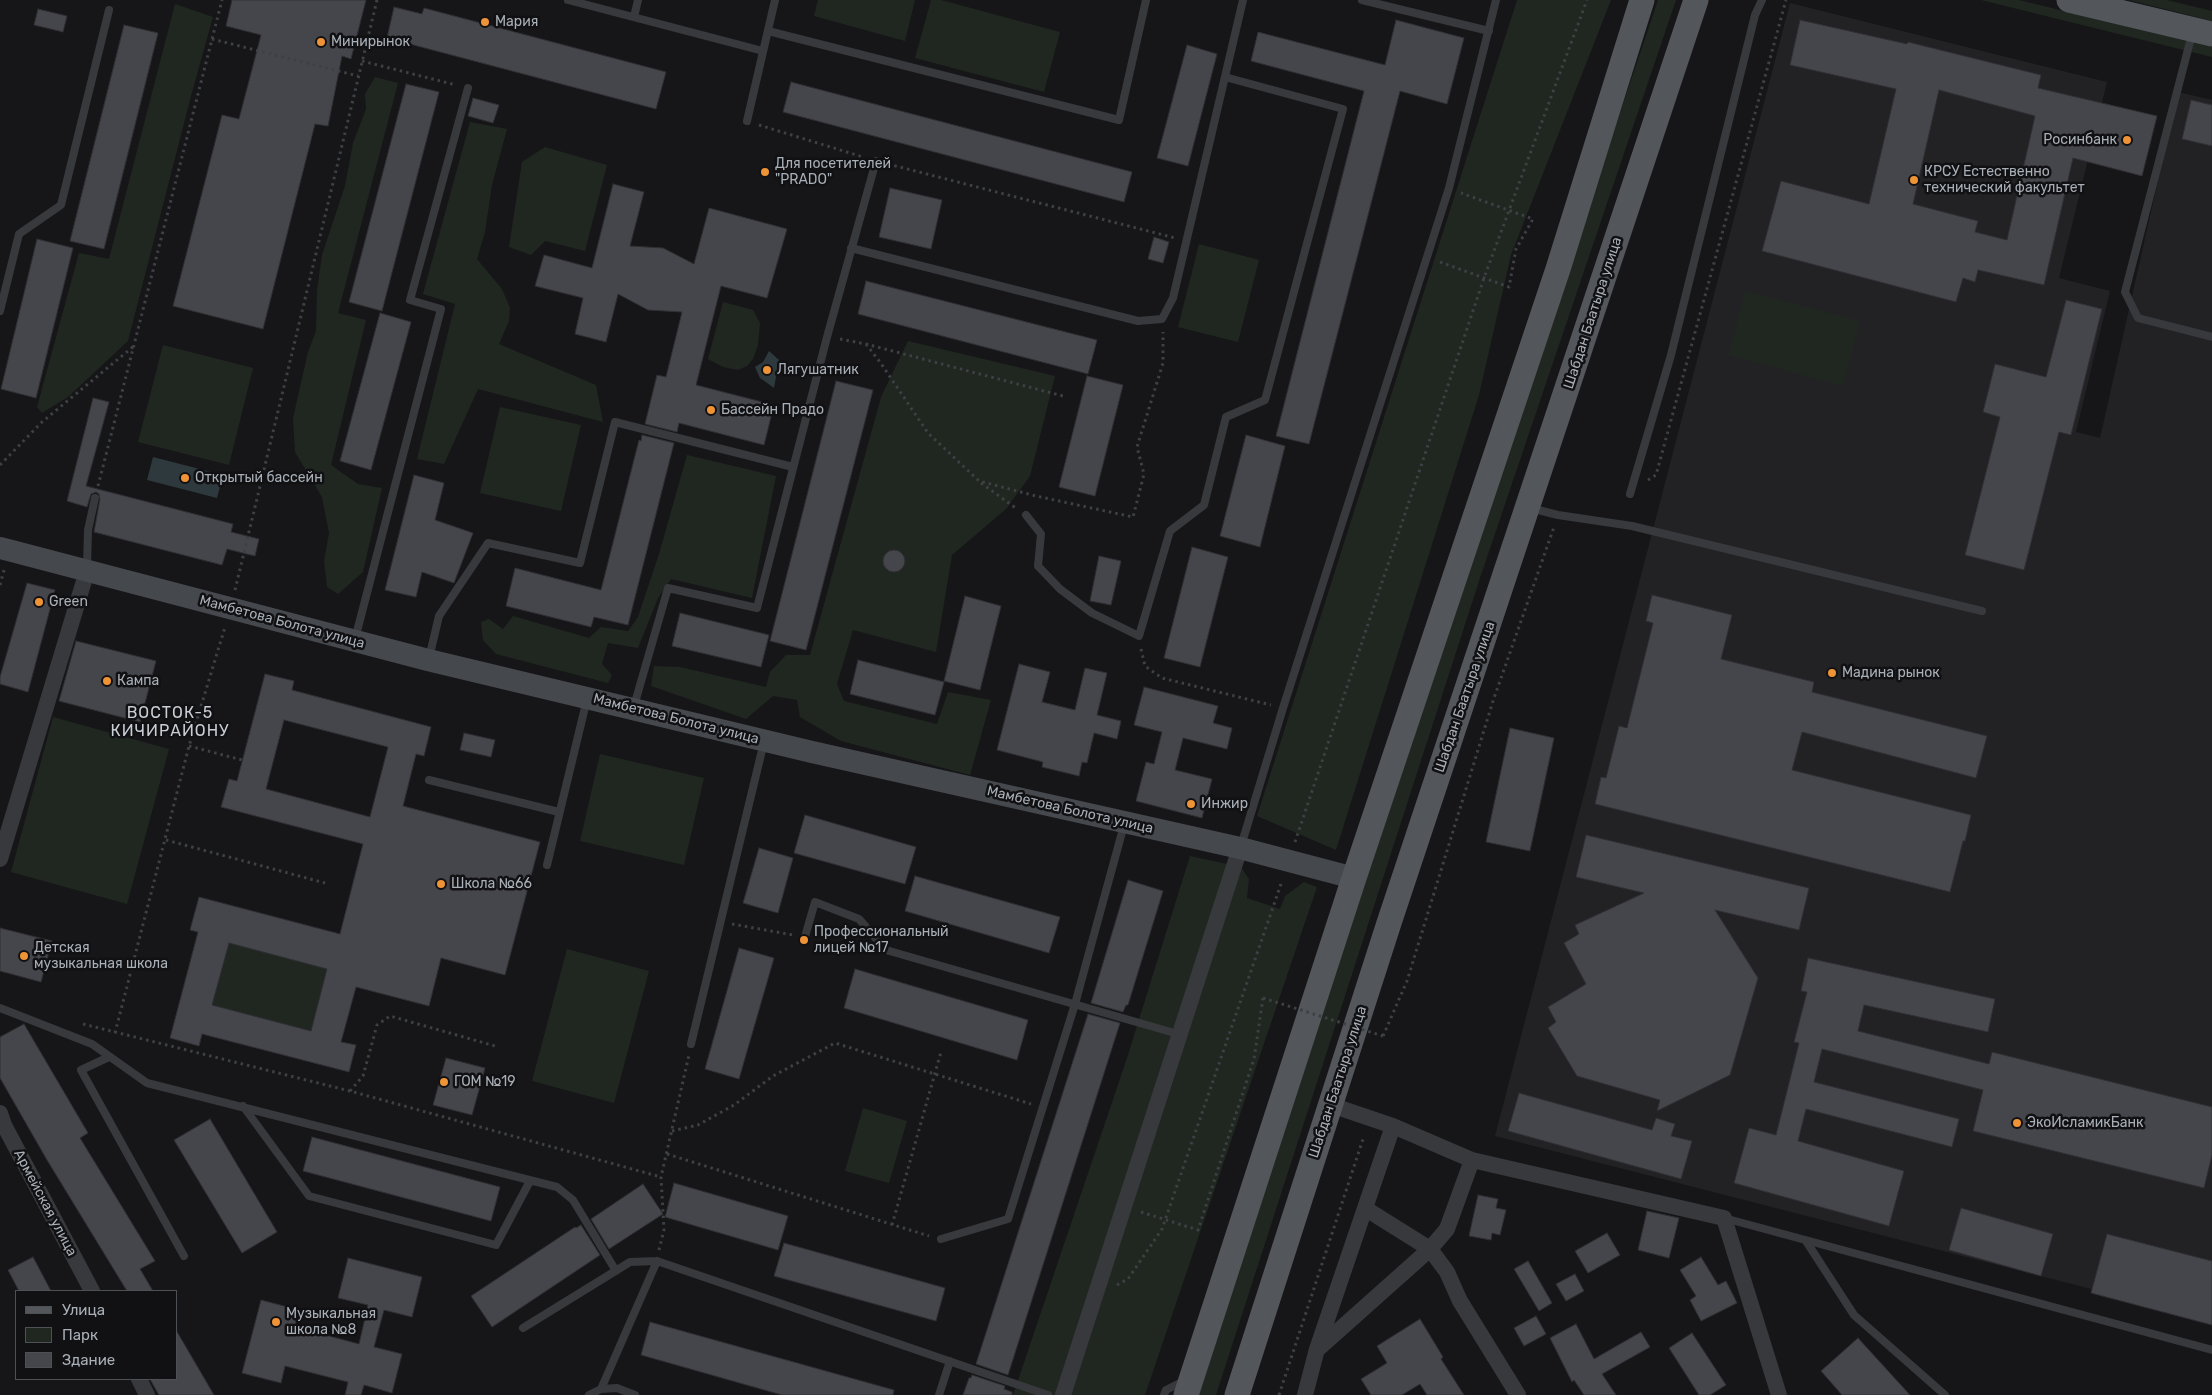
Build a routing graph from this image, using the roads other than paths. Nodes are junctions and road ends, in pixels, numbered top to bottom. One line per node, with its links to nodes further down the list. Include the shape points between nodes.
1 (568, 0): 13 (lane)
2 (638, 0): 13 (lane)
3 (775, 0): 14 (lane)
4 (1146, 0): 14 (lane, via 1119,120)
5 (1243, 0): 18 (lane)
6 (1362, 0): 15 (lane)
7 (1496, 0): 15 (lane)
8 (1642, 0): 44 (main road, via 1558,269)
9 (1696, 0): 28 (main road, Шабдан Баатыра улица)
10 (1762, 0): 26 (lane, via 1755,15 1671,355)
11 (2069, 0): 16 (main road)
12 (109, 10): 23 (lane, via 61,205 19,234)
13 (634, 17): 17 (lane)
14 (768, 31): 17 (lane)
15 (1489, 31): 41 (lane, via 1448,188)
16 (2202, 32): 24 (lane, via 2125,292 2138,318)
17 (763, 52): 20 (lane)
18 (1225, 77): 22 (lane, via 1173,298 1162,319 1138,321); 29 (lane, via 1342,109 1265,400 1226,417 1204,505 1170,532 1139,636 1092,613 1060,589 1038,566 1041,534)
19 (468, 88): 33 (lane, via 410,300 441,308)
20 (746, 121)
21 (876, 160): 22 (lane)
22 (852, 248): 25 (lane)
23 (0, 311)
24 (2212, 337)
25 (793, 467): 34 (lane, via 615,422 580,564 488,542 439,616); 36 (lane, via 757,608 668,588)
26 (1630, 494)
27 (95, 498): 31 (lane, via 88,530)
28 (1528, 508): 32 (lane, via 1632,526); 51 (main road, Шабдан Баатыра улица)
29 (1026, 516)
30 (0, 548): 31 (street, Мамбетова Болота улица)
31 (87, 571): 33 (street, Мамбетова Болота улица); 42 (street)
32 (1982, 610)
33 (354, 641): 34 (street, Мамбетова Болота улица)
34 (428, 660): 35 (street, Мамбетова Болота улица)
35 (588, 698): 36 (street, Мамбетова Болота улица); 39 (lane)
36 (634, 708): 37 (street, Мамбетова Болота улица)
37 (764, 740): 40 (street, Мамбетова Болота улица); 49 (lane)
38 (429, 780): 39 (lane)
39 (559, 812): 43 (lane)
40 (1125, 823): 41 (street, Мамбетова Болота улица); 46 (lane)
41 (1240, 848): 44 (street, Мамбетова Болота улица); 48 (street)
42 (0, 859)
43 (546, 865)
44 (1354, 878): 71 (main road)
45 (805, 939): 46 (lane, via 815,902 859,919 886,950)
46 (1075, 1004): 48 (lane); 59 (lane, via 1008,1219)
47 (0, 1008): 50 (lane, via 92,1044)
48 (1178, 1034): 78 (street)
49 (691, 1044)
50 (109, 1057): 52 (lane, via 147,1083); 62 (lane, via 81,1070)
51 (1331, 1105): 54 (street); 80 (main road, Шабдан Баатыра улица)
52 (243, 1106): 56 (lane); 56 (lane, via 309,1196 450,1233 496,1245)
53 (0, 1113): 65 (street, Армейская улица)
54 (1393, 1126): 55 (street); 57 (street)
55 (1472, 1160): 58 (street); 61 (street, via 1448,1229)
56 (530, 1181): 64 (lane, via 558,1187 574,1200)
57 (1366, 1209): 61 (street); 67 (street)
58 (1724, 1218): 60 (lane); 83 (street)
59 (941, 1239)
60 (1806, 1241): 68 (lane); 84 (lane, via 1854,1315)
61 (1430, 1249): 67 (street); 82 (street, via 1447,1272 1460,1301)
62 (184, 1256)
63 (657, 1260): 64 (lane, via 630,1262); 69 (lane); 72 (lane)
64 (616, 1271): 66 (lane)
65 (91, 1290)
66 (523, 1328)
67 (1317, 1349): 81 (street)
68 (2212, 1350)
69 (950, 1362): 76 (lane); 77 (lane)
70 (140, 1380): 73 (street)
71 (1189, 1386): 79 (lane, via 1166,1390)
72 (601, 1389): 74 (lane); 75 (lane, via 617,1388)
73 (148, 1395)
74 (589, 1395)
75 (635, 1395)
76 (939, 1395)
77 (1048, 1395)
78 (1063, 1395)
79 (1164, 1395)
80 (1237, 1395)
81 (1305, 1395)
82 (1518, 1395)
83 (1779, 1395)
84 (1945, 1395)

